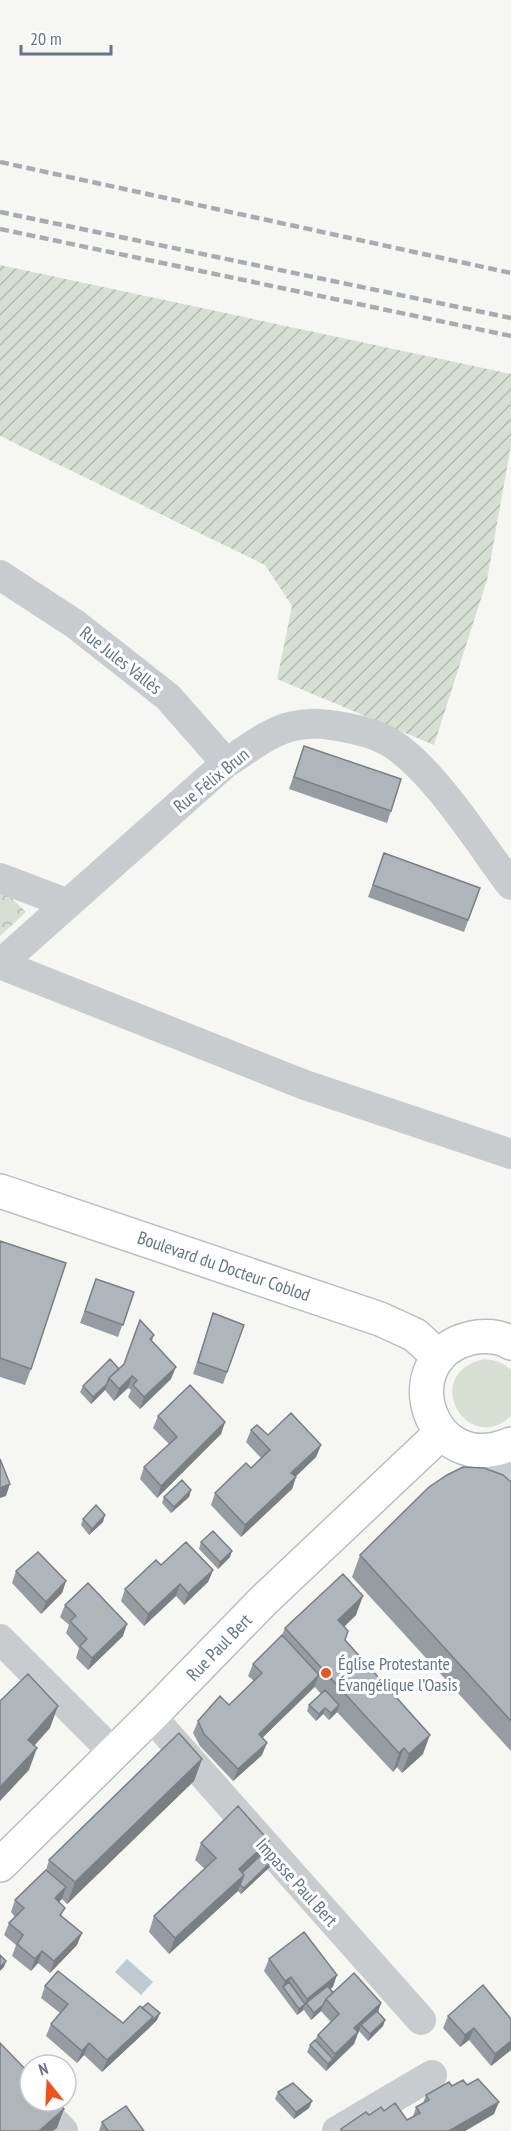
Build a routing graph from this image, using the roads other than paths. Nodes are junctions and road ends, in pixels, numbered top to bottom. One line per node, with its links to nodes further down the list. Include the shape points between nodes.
1 (0, 575): 2 (street, Rue Jules Vallès, via 75,624 168,697)
2 (226, 763): 4 (street, Rue Félix Brun, via 266,737 292,726 320,723 365,731 410,757); 5 (street, Rue Félix Brun)
3 (0, 878): 5 (street)
4 (511, 885)
5 (66, 903): 6 (street, Rue Félix Brun)
6 (0, 964): 7 (street, Rue Félix Brun, via 305,1084)
7 (511, 1154)
8 (0, 1191): 10 (street, Boulevard du Docteur Coblod, via 380,1318 415,1335)
9 (510, 1341): 10 (street, via 478,1336 450,1346)
10 (440, 1357): 11 (street, via 430,1371 426,1395 432,1419)
11 (441, 1433): 12 (street, via 467,1450); 15 (street, Rue Paul Bert, via 263,1601)
12 (497, 1448): 13 (street)
13 (511, 1476)
14 (0, 1639): 16 (street)
15 (151, 1716): 16 (street, Rue Paul Bert); 18 (street, Impasse Paul Bert)
16 (114, 1753): 17 (street, Rue Paul Bert)
17 (0, 1865)
18 (421, 2020)
19 (432, 2075): 22 (street)
20 (46, 2113): 21 (street)
21 (63, 2131)
22 (337, 2131)

